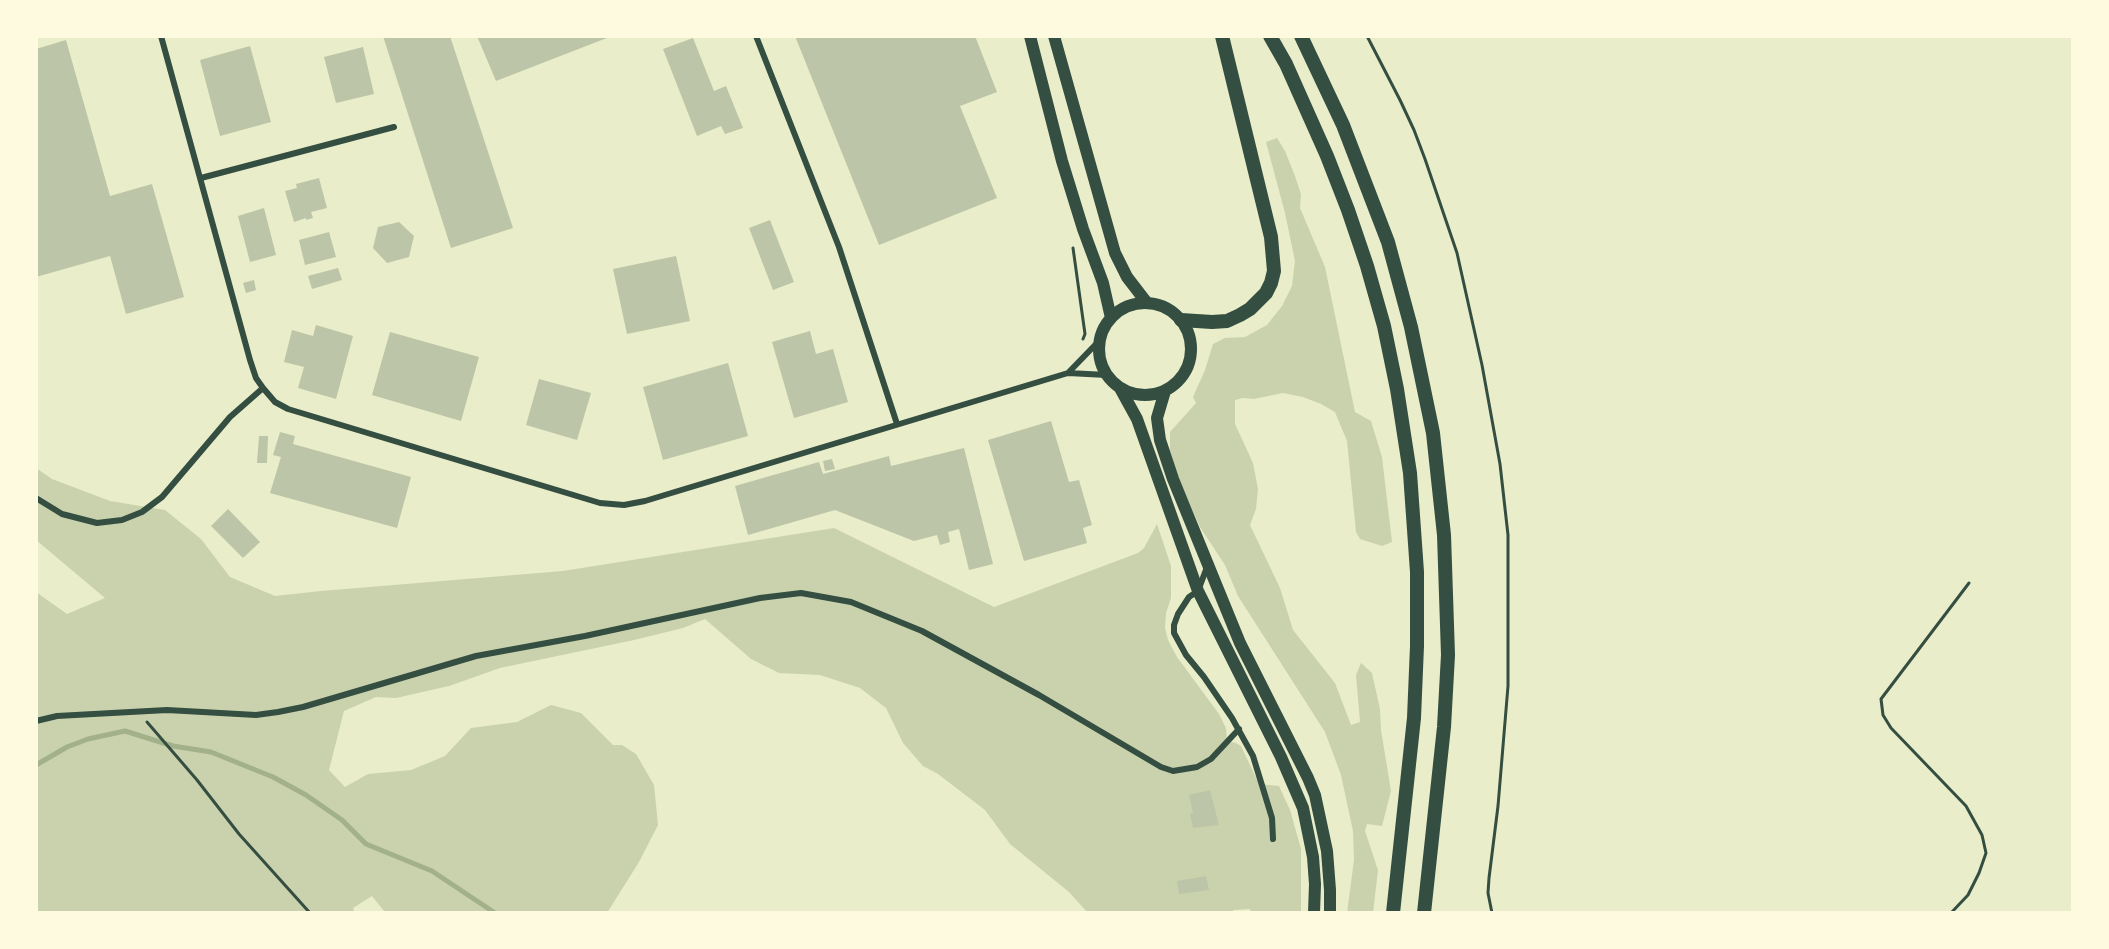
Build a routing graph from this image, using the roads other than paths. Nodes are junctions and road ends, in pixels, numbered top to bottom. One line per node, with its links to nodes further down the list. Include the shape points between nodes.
1 (161, 36): 9 (street)
2 (756, 36): 19 (street, via 839,247)
3 (1030, 36): 11 (main road, via 1062,161)
4 (1054, 36): 10 (main road, via 1115,253 1126,277)
5 (1222, 36): 12 (highway, via 1271,237 1274,271 1266,293 1240,315 1227,321)
6 (1270, 36): 28 (highway, via 1327,156 1367,266 1384,326 1410,472 1417,645 1414,718)
7 (1301, 36): 29 (highway, via 1343,125 1388,242 1433,433 1444,536 1448,655)
8 (394, 127): 9 (street)
9 (201, 178): 16 (street, via 250,360)
10 (1147, 303): 11 (main road, via 1127,307); 12 (main road, via 1166,308)
11 (1111, 318): 13 (main road)
12 (1181, 320): 18 (main road, via 1190,339 1190,360 1185,372)
13 (1099, 341): 14 (street); 15 (main road, via 1101,365)
14 (1068, 373): 15 (street); 19 (street)
15 (1107, 375): 17 (main road)
16 (262, 388): 19 (street, via 288,409 613,505 645,501); 20 (street, via 230,417 183,475 142,512 122,520 97,523 62,514)
17 (1120, 388): 18 (main road, via 1134,394); 22 (main road, via 1137,419)
18 (1165, 391): 21 (main road, via 1156,418 1160,440)
19 (897, 424)
20 (36, 498)
21 (1208, 564): 22 (street); 27 (main road, via 1240,643 1315,795 1327,851)
22 (1198, 591): 24 (street, via 1182,607 1174,633); 26 (main road, via 1303,808 1316,884)
23 (36, 721): 24 (street, via 57,716 168,710 256,715 278,712 476,656 801,593 851,602 922,631 1173,771 1187,770 1211,759)
24 (1239, 729): 25 (street, via 1261,777 1272,818)
25 (1273, 839)
26 (1314, 913)
27 (1330, 913)
28 (1394, 913)
29 (1424, 913)

